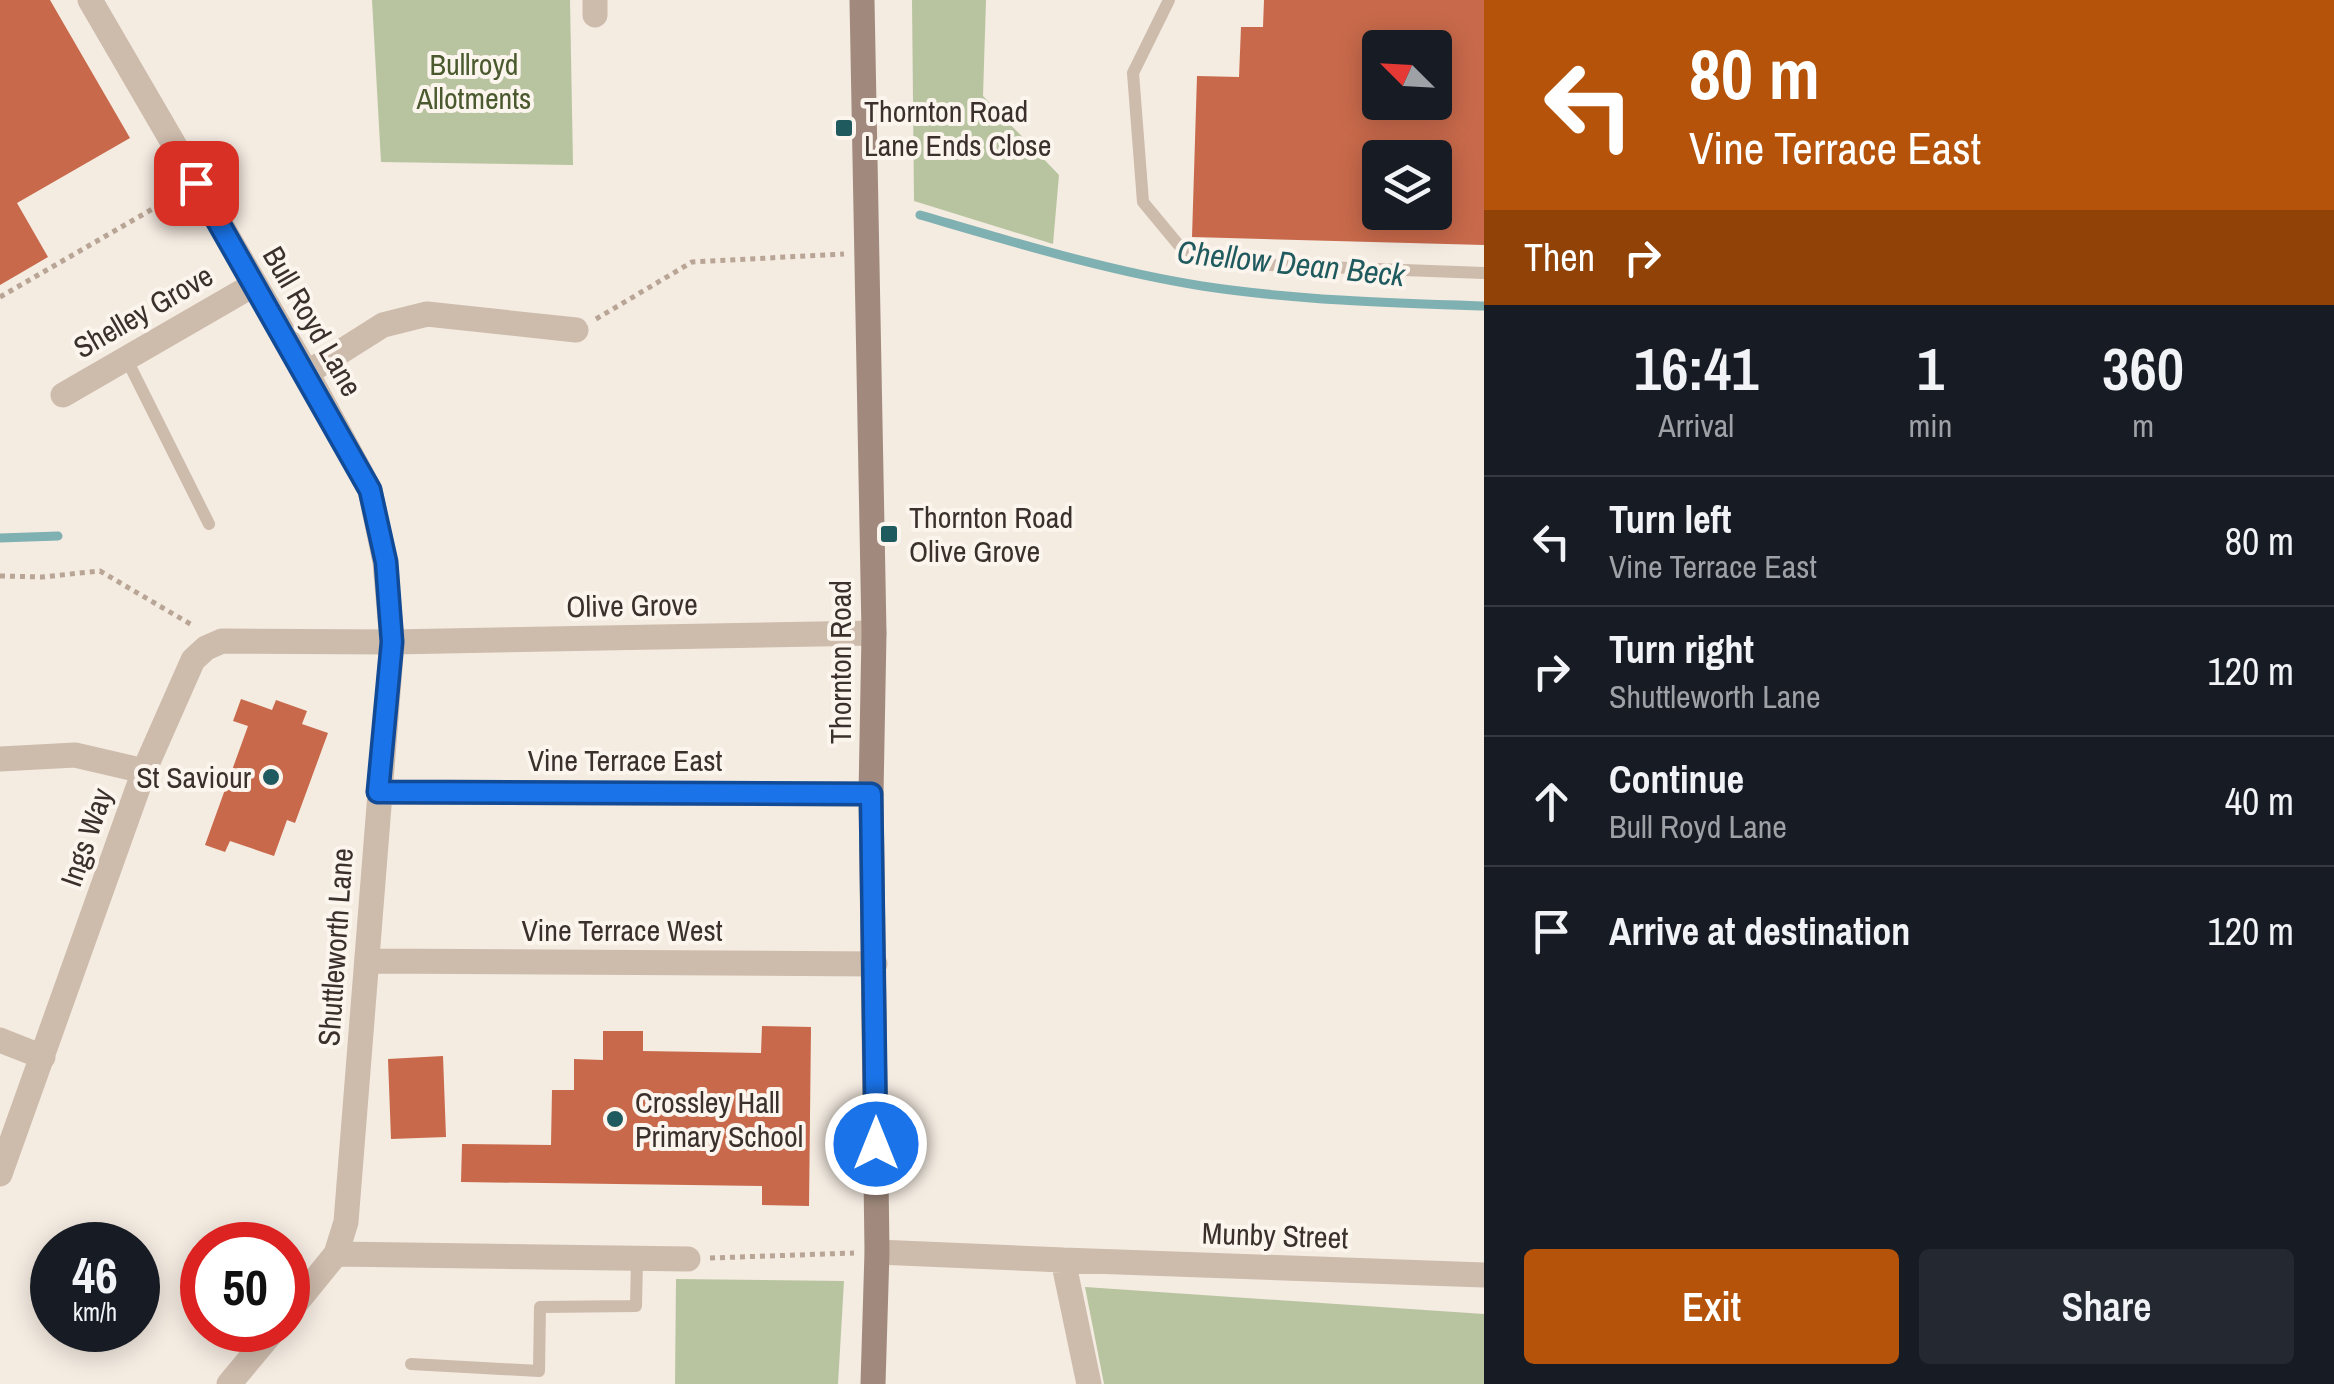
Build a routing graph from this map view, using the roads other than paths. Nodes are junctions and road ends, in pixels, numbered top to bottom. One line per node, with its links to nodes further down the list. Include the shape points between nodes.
1 (90, 0): 5 (street, Bull Royd Lane)
2 (862, 0): 11 (main road, Thornton Road)
3 (1169, 0): 4 (lane, via 1133,73 1143,202 1182,249 1242,264)
4 (1484, 273)
5 (255, 284): 7 (street, Shelley Grove); 8 (street, Bull Royd Lane)
6 (576, 330): 8 (street, via 427,314 383,325)
7 (126, 358): 9 (street, Shelley Grove); 10 (lane)
8 (306, 373): 12 (street, Bull Royd Lane, via 370,490 386,562)
9 (63, 395)
10 (209, 524)
11 (874, 633): 12 (street, Olive Grove); 16 (main road, Thornton Road)
12 (392, 642): 14 (street, Ings Way, via 210,646 193,660); 15 (street, Shuttleworth Lane)
13 (0, 759): 14 (street, via 75,756)
14 (144, 771): 20 (street, Ings Way)
15 (378, 792): 16 (street, Vine Terrace East); 17 (street, Shuttleworth Lane)
16 (871, 794): 18 (main road, Thornton Road)
17 (368, 962): 18 (street, Vine Terrace West); 23 (street, Shuttleworth Lane, via 346,1222)
18 (875, 964): 22 (main road, Thornton Road)
19 (0, 1040): 20 (street)
20 (43, 1057): 21 (street, Ings Way)
21 (0, 1174)
22 (877, 1252): 26 (street, Munby Street); 32 (main road, Thornton Road)
23 (336, 1254): 24 (street); 28 (street, Shuttleworth Lane)
24 (637, 1259): 25 (street); 30 (lane, via 636,1306 540,1306 539,1371)
25 (688, 1259)
26 (1063, 1260): 27 (street, Munby Street); 33 (street)
27 (1484, 1275)
28 (310, 1286)
29 (256, 1352): 31 (street)
30 (410, 1364)
31 (229, 1384)
32 (872, 1384)
33 (1089, 1384)

